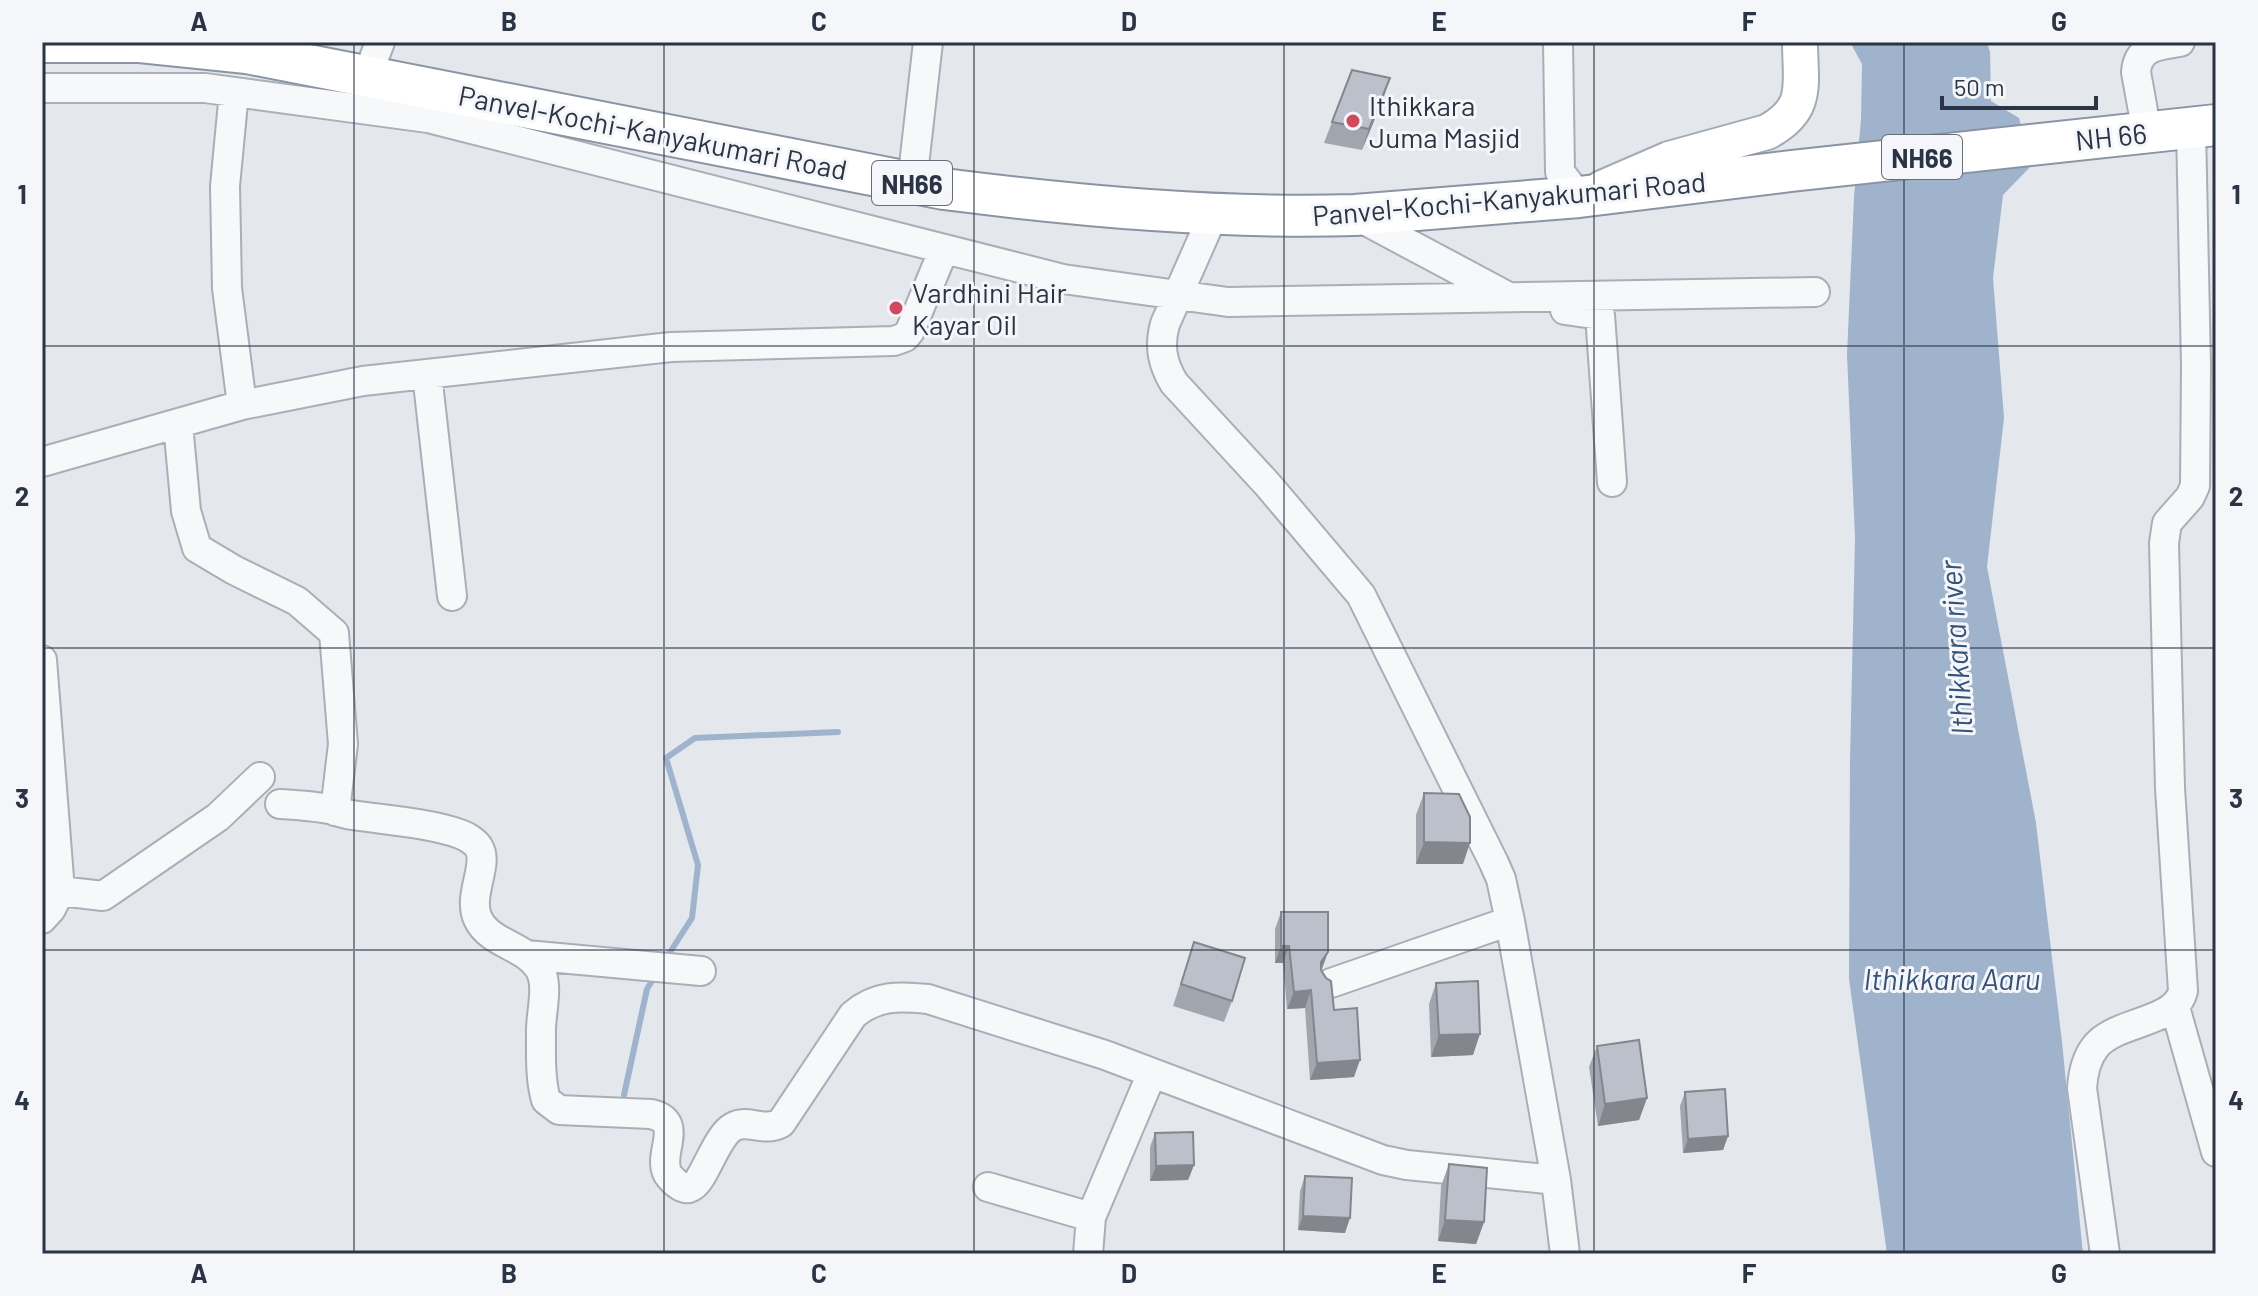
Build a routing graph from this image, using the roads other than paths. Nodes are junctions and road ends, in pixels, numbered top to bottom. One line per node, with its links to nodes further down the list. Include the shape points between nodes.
1 (42, 42): 6 (highway, Panvel-Kochi-Kanyakumari Road / NH66, via 140,42)
2 (928, 42): 12 (street)
3 (1558, 42): 13 (street, via 1560,172)
4 (1800, 42): 13 (main road, via 1800,97 1796,110 1780,125 1669,159)
5 (2180, 42): 10 (street, via 2150,48 2137,63)
6 (374, 59): 12 (highway, Panvel-Kochi-Kanyakumari Road / NH66)
7 (42, 88): 8 (street)
8 (234, 92): 16 (street, via 428,118); 21 (street, via 225,186 226,259)
9 (2204, 127): 10 (highway, NH 66 / NH66); 37 (street, via 2195,486 2167,523 2164,543 2170,788 2183,991)
10 (2147, 133): 11 (highway, NH 66 / NH66)
11 (1791, 171): 13 (highway, Panvel-Kochi-Kanyakumari Road / NH66)
12 (912, 183): 14 (highway, Panvel-Kochi-Kanyakumari Road / NH66, via 1010,197)
13 (1579, 197): 15 (highway, Panvel-Kochi-Kanyakumari Road / NH66)
14 (1214, 213): 15 (highway, Panvel-Kochi-Kanyakumari Road / NH66); 18 (street)
15 (1355, 215): 19 (street)
16 (944, 249): 18 (street, via 1063,279); 20 (street, via 910,331 894,341 671,347)
17 (1815, 292): 19 (street)
18 (1178, 295): 19 (street, via 1228,302); 33 (street, via 1161,340 1168,374 1361,595 1494,863)
19 (1509, 297): 24 (street, via 1600,315)
20 (427, 374): 21 (street); 25 (street)
21 (242, 405): 22 (street)
22 (178, 424): 23 (street); 30 (street, via 186,511 197,548 297,601 334,633 343,744)
23 (42, 462)
24 (1612, 482)
25 (452, 596)
26 (42, 660): 27 (street)
27 (44, 708): 31 (street)
28 (260, 777): 31 (street, via 218,817 103,896)
29 (280, 804): 30 (street)
30 (335, 811): 34 (street, via 462,834 474,843 481,850 474,908 479,921)
31 (51, 892): 32 (street, via 51,909)
32 (42, 919)
33 (1510, 921): 36 (street); 40 (street)
34 (526, 955): 35 (street); 38 (street, via 543,977 540,1031 546,1100 559,1110 663,1119 669,1133 667,1174 687,1188 695,1184 729,1129 742,1123 772,1128 781,1123 853,1015 888,997 928,999)
35 (701, 971)
36 (1331, 983)
37 (2175, 1007): 39 (street); 45 (street, via 2106,1036 2084,1068 2082,1088)
38 (1152, 1073): 40 (street, via 1383,1160); 42 (street)
39 (2216, 1152)
40 (1556, 1180): 44 (street)
41 (988, 1187): 42 (street)
42 (1091, 1217): 43 (street)
43 (1088, 1254)
44 (1565, 1254)
45 (2105, 1254)

